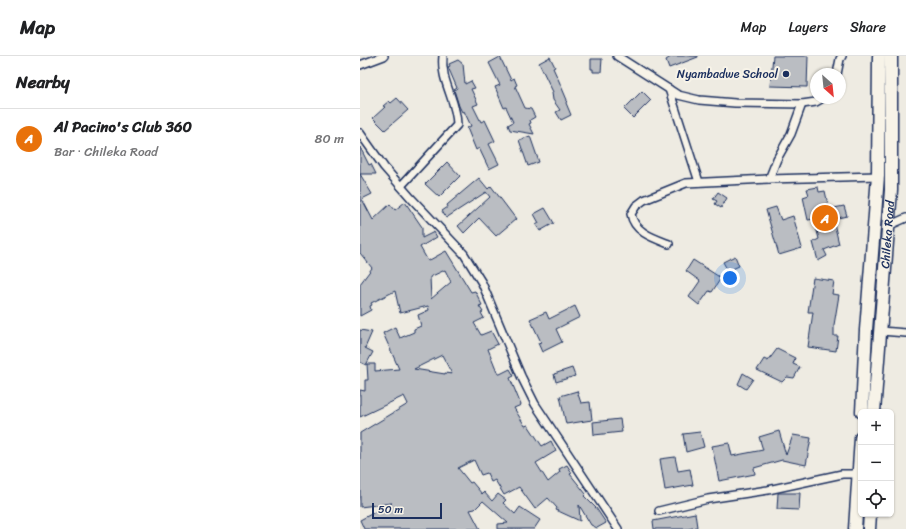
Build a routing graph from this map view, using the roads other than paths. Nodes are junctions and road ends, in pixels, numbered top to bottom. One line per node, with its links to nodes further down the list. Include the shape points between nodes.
1 (384, 56): 7 (street)
2 (443, 56): 16 (street, via 443,75 456,111 457,125)
3 (617, 56): 9 (street)
4 (842, 56): 8 (street)
5 (879, 56): 13 (highway, Chileka Road)
6 (891, 56): 18 (highway, Chileka Road, via 891,190)
7 (360, 65)
8 (838, 68)
9 (669, 89): 11 (street, via 678,95 699,100); 15 (street)
10 (810, 103): 11 (street)
11 (802, 104): 14 (street)
12 (360, 133): 16 (street)
13 (878, 176): 14 (street); 22 (highway, Chileka Road)
14 (770, 179): 15 (street)
15 (699, 182): 19 (street, via 686,183 644,200 631,214 639,229)
16 (401, 186): 28 (street, via 464,254 475,270 535,404)
17 (906, 218): 18 (street)
18 (888, 226): 20 (highway, Chileka Road)
19 (669, 244)
20 (881, 331): 21 (street); 23 (highway, Chileka Road)
21 (906, 333)
22 (862, 409)
23 (874, 409)
24 (858, 474): 26 (street, via 842,474 768,490 708,499)
25 (858, 481): 29 (highway)
26 (659, 511)
27 (870, 517): 30 (highway)
28 (618, 529)
29 (855, 529)
30 (869, 529)

